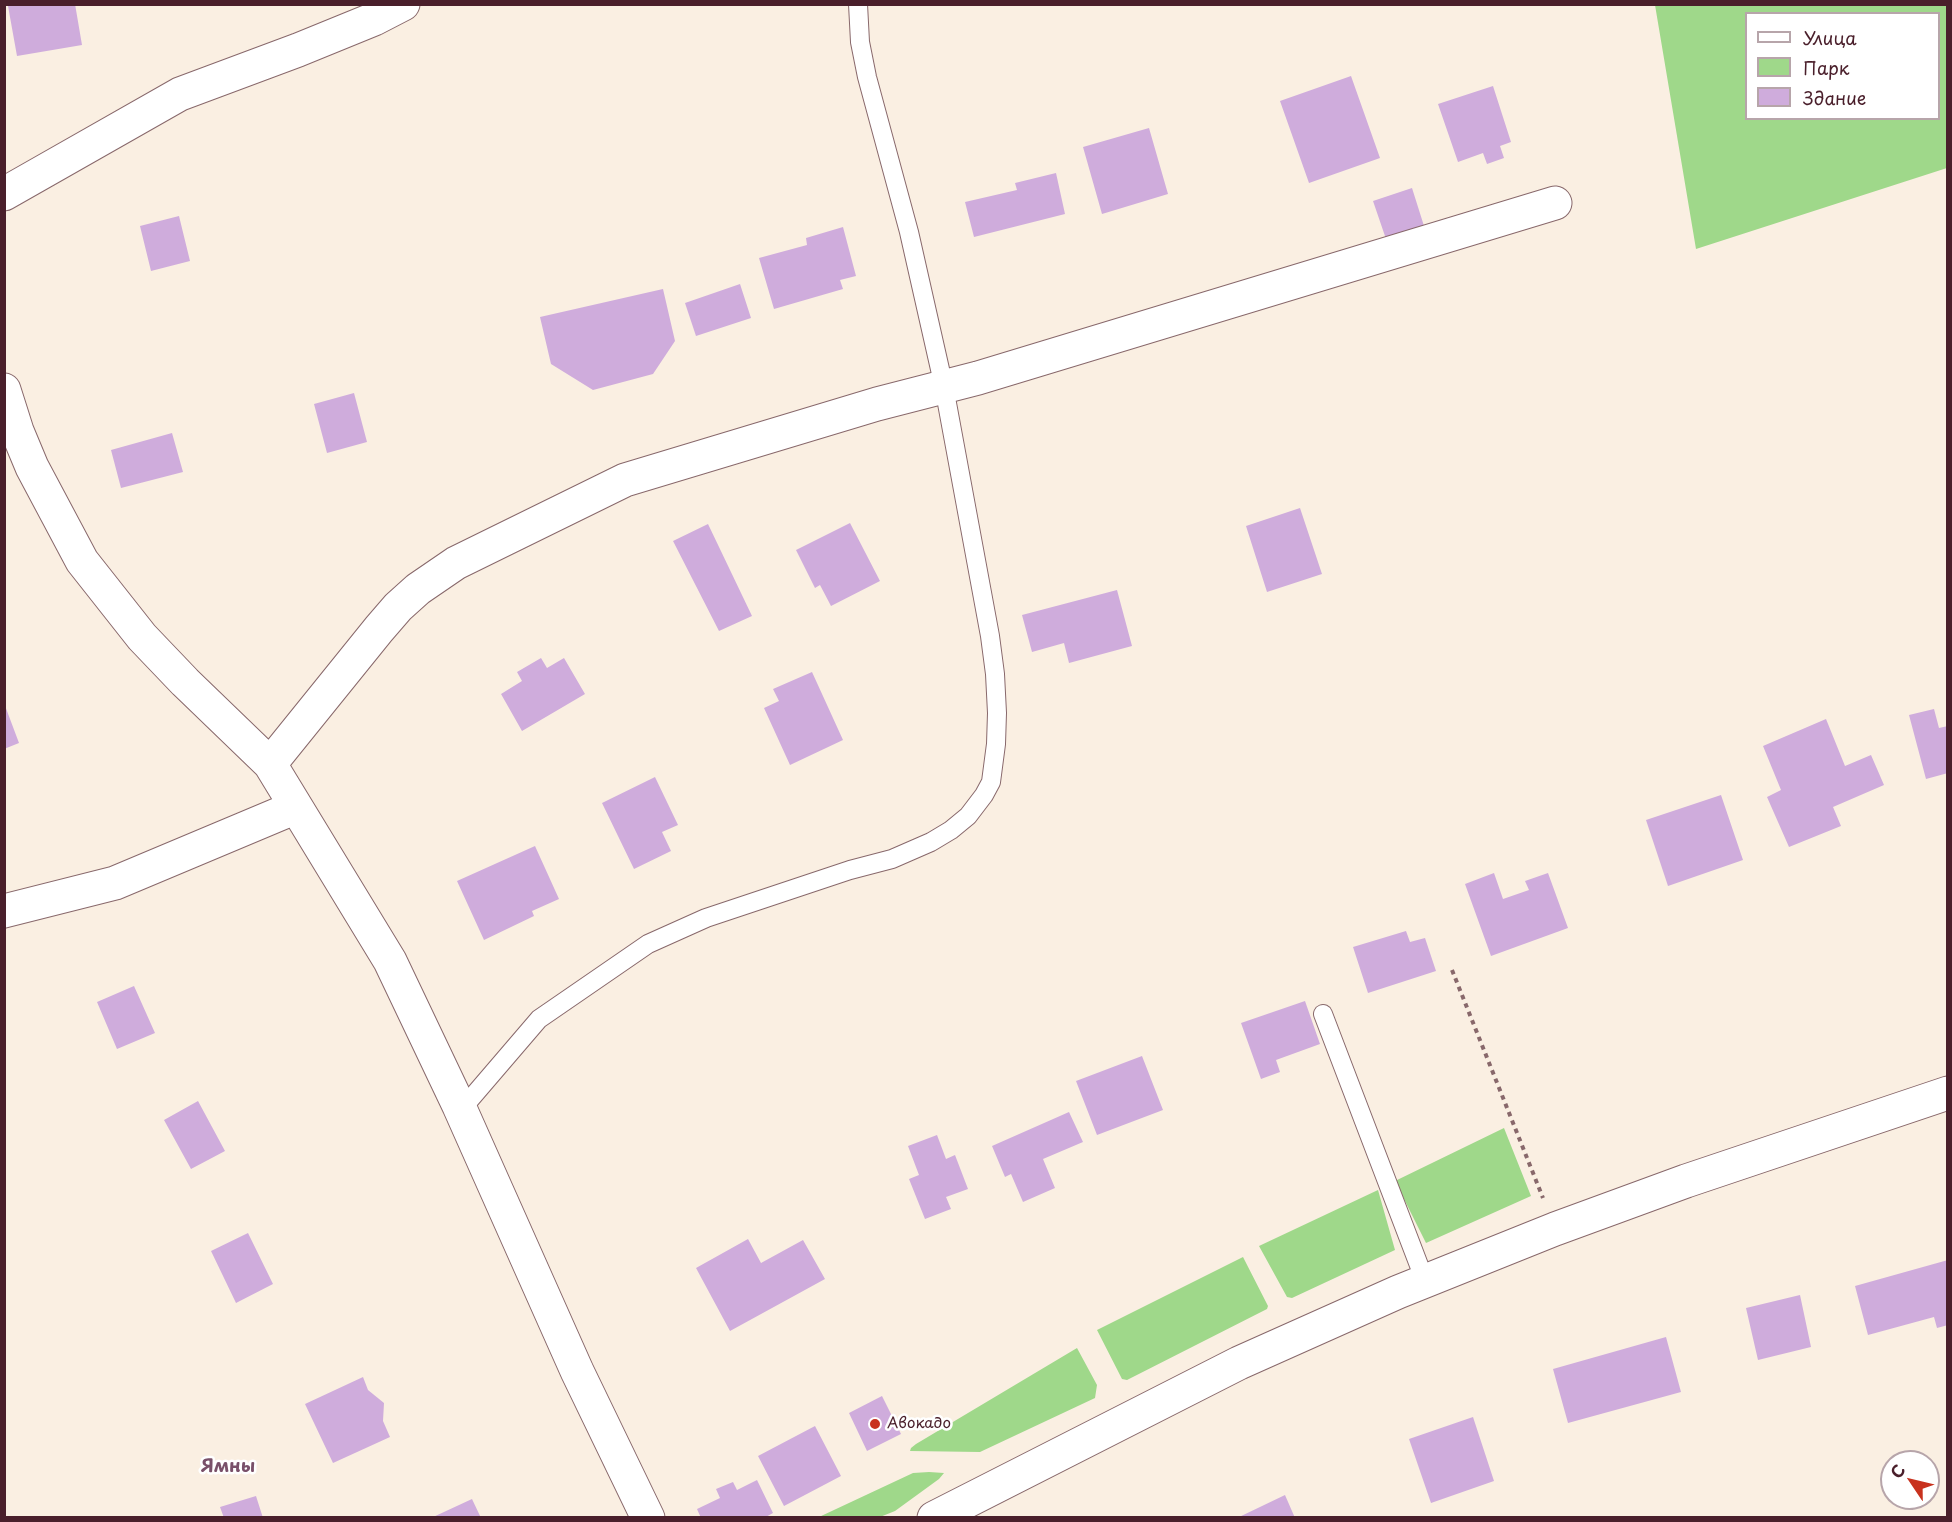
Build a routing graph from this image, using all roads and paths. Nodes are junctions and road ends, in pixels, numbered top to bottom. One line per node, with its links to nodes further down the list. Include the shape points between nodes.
1 (403, 4): 3 (street, via 298,50 180,94)
2 (858, 4): 5 (lane, via 867,77 909,232)
3 (4, 194)
4 (1555, 203): 5 (street)
5 (944, 387): 7 (street, via 825,418 625,480 456,563 398,607); 13 (lane, via 995,674 996,744 992,776 976,807 931,842 892,859 706,918 648,944 539,1019)
6 (6, 397): 7 (street, via 32,467 82,561 142,637)
7 (270, 764): 8 (street)
8 (296, 807): 9 (street, via 115,883); 13 (street, via 390,961)
9 (4, 911)
10 (1452, 970): 14 (path)
11 (1323, 1014): 15 (lane)
12 (1947, 1093): 14 (street)
13 (461, 1110): 16 (street, via 577,1371)
14 (1555, 1229): 15 (street)
15 (1425, 1281): 17 (street, via 1239,1363)
16 (648, 1518)
17 (934, 1518)

